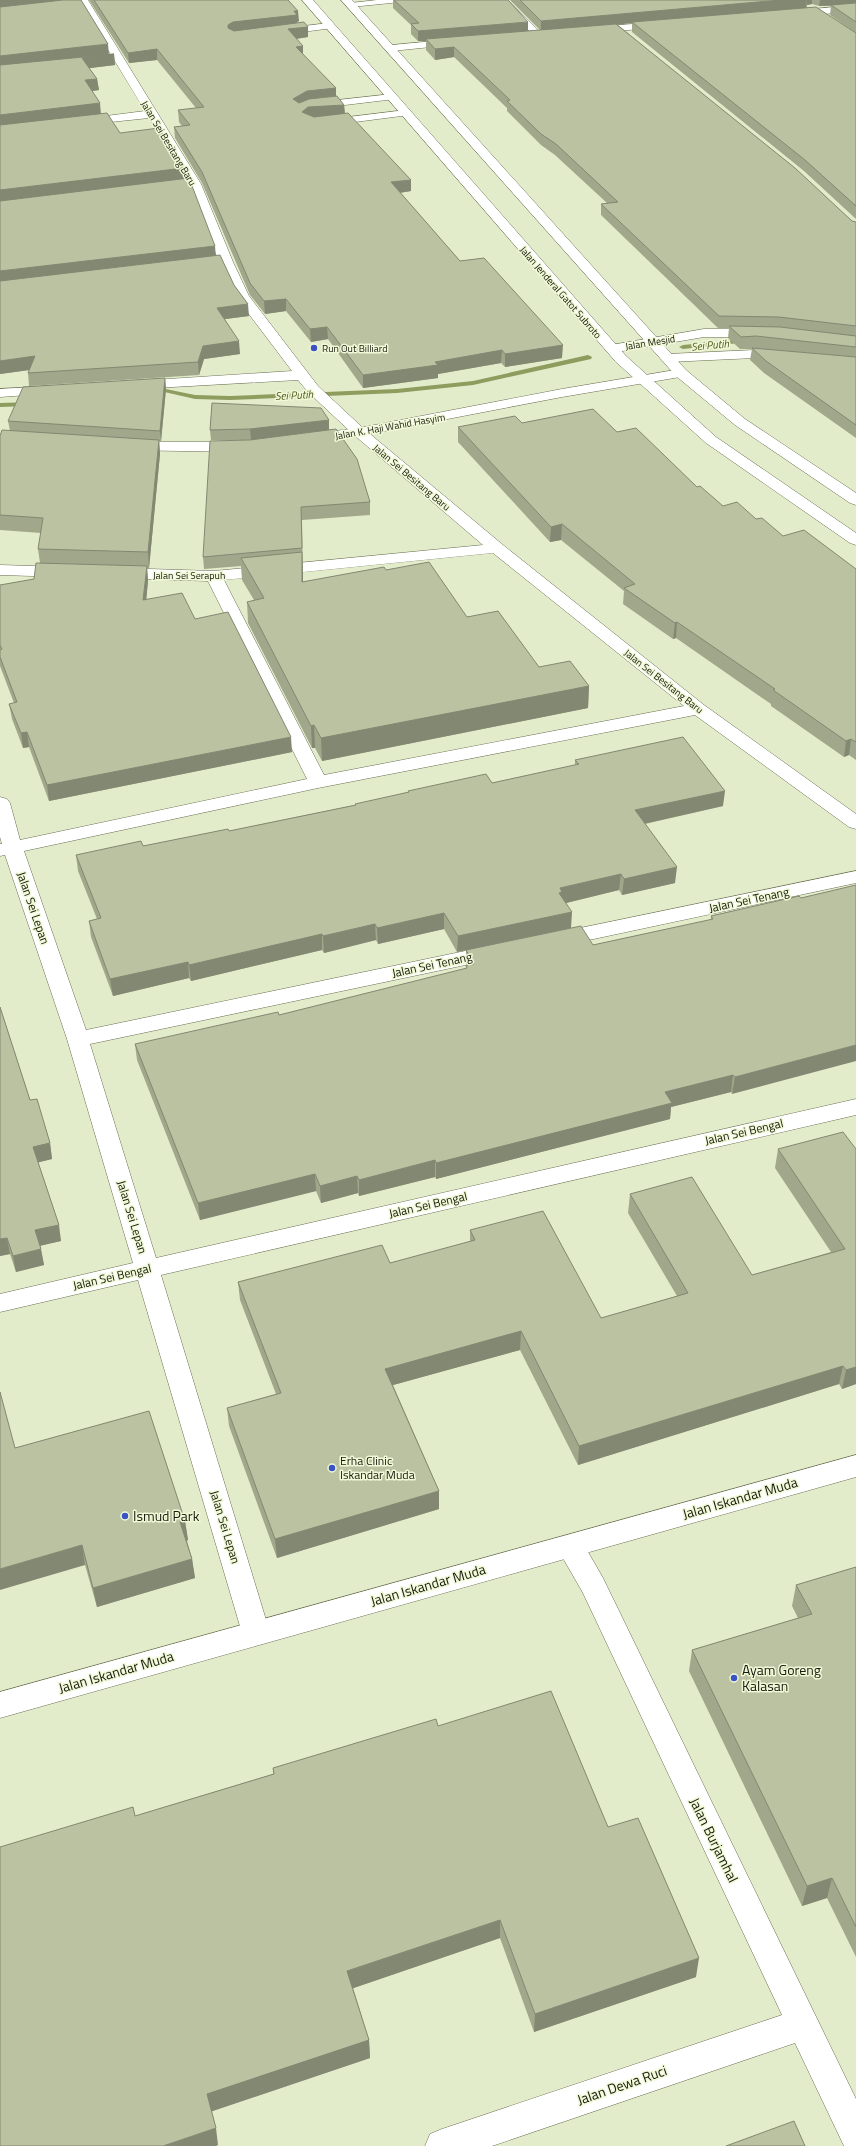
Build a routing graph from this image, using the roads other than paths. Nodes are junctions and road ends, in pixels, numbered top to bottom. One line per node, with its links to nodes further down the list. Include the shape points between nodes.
1 (307, 0): 12 (street, Jalan Jenderal Gatot Subroto)
2 (401, 0): 4 (lane)
3 (504, 0): 17 (lane)
4 (349, 2): 21 (street)
5 (82, 3): 26 (street, Jalan Sei Besitang Baru, via 114,59)
6 (806, 4): 8 (street)
7 (856, 8): 8 (street)
8 (818, 12): 9 (street); 10 (street)
9 (786, 15)
10 (830, 22)
11 (674, 24): 13 (street)
12 (329, 26): 15 (street); 22 (street, Jalan Jenderal Gatot Subroto)
13 (618, 28): 14 (street); 19 (street)
14 (582, 31)
15 (271, 32)
16 (552, 34): 17 (street)
17 (538, 35): 18 (street)
18 (522, 36)
19 (630, 38)
20 (468, 41): 21 (street)
21 (392, 48): 22 (street); 34 (street)
22 (354, 52): 23 (street, Jalan Jenderal Gatot Subroto)
23 (392, 97): 24 (lane); 25 (street, Jalan Jenderal Gatot Subroto)
24 (308, 107)
25 (406, 113): 27 (lane); 35 (street, Jalan Jenderal Gatot Subroto)
26 (152, 114): 28 (street); 29 (street, Jalan Sei Besitang Baru)
27 (320, 123)
28 (69, 124)
29 (195, 184): 30 (street); 31 (street, Jalan Sei Besitang Baru)
30 (180, 186)
31 (226, 262): 32 (street); 39 (street, Jalan Sei Besitang Baru, via 243,297)
32 (210, 264)
33 (771, 334): 34 (street, Jalan Mesjid, via 704,334)
34 (651, 341): 35 (street, Jalan Mesjid); 37 (street)
35 (611, 348): 40 (street, Jalan Jenderal Gatot Subroto)
36 (792, 357): 37 (street, via 755,354)
37 (668, 358): 38 (street)
38 (681, 373): 40 (street, Jalan K. Haji Wahid Hasyim); 48 (street, via 740,422)
39 (303, 375): 41 (street); 44 (street, Jalan Sei Besitang Baru)
40 (644, 380): 44 (street, Jalan K. Haji Wahid Hasyim); 49 (street, Jalan Jenderal Gatot Subroto, via 711,440)
41 (127, 386)
42 (65, 390): 43 (street)
43 (0, 393)
44 (359, 432): 45 (street, Jalan K. Haji Wahid Hasyim); 50 (street, Jalan Sei Besitang Baru)
45 (294, 441)
46 (111, 446): 47 (street)
47 (251, 446)
48 (856, 500)
49 (856, 540)
50 (497, 548): 52 (street, Jalan Sei Serapuh); 53 (street, Jalan Sei Besitang Baru)
51 (0, 570): 52 (street, Jalan Sei Serapuh)
52 (214, 576): 54 (street)
53 (698, 709): 54 (street); 56 (street, Jalan Sei Besitang Baru)
54 (318, 782): 57 (street)
55 (0, 803): 57 (street, Jalan Sei Lepan)
56 (856, 823)
57 (6, 849): 61 (street, Jalan Sei Lepan)
58 (856, 878): 59 (street, Jalan Sei Tenang)
59 (537, 944)
60 (514, 948): 61 (street, Jalan Sei Tenang)
61 (78, 1039): 63 (street, Jalan Sei Lepan)
62 (856, 1107): 63 (street, Jalan Sei Bengal)
63 (148, 1269): 64 (street, Jalan Sei Bengal); 67 (street, Jalan Sei Lepan)
64 (0, 1303)
65 (856, 1466): 66 (street, Jalan Iskandar Muda)
66 (570, 1546): 67 (street, Jalan Iskandar Muda); 69 (street, Jalan Burjamhal, via 593,1586)
67 (256, 1633): 68 (street, Jalan Iskandar Muda)
68 (0, 1704)
69 (802, 2024): 70 (street, Jalan Burjamhal); 71 (street, Jalan Dewa Ruci)
70 (856, 2135)
71 (442, 2146)

